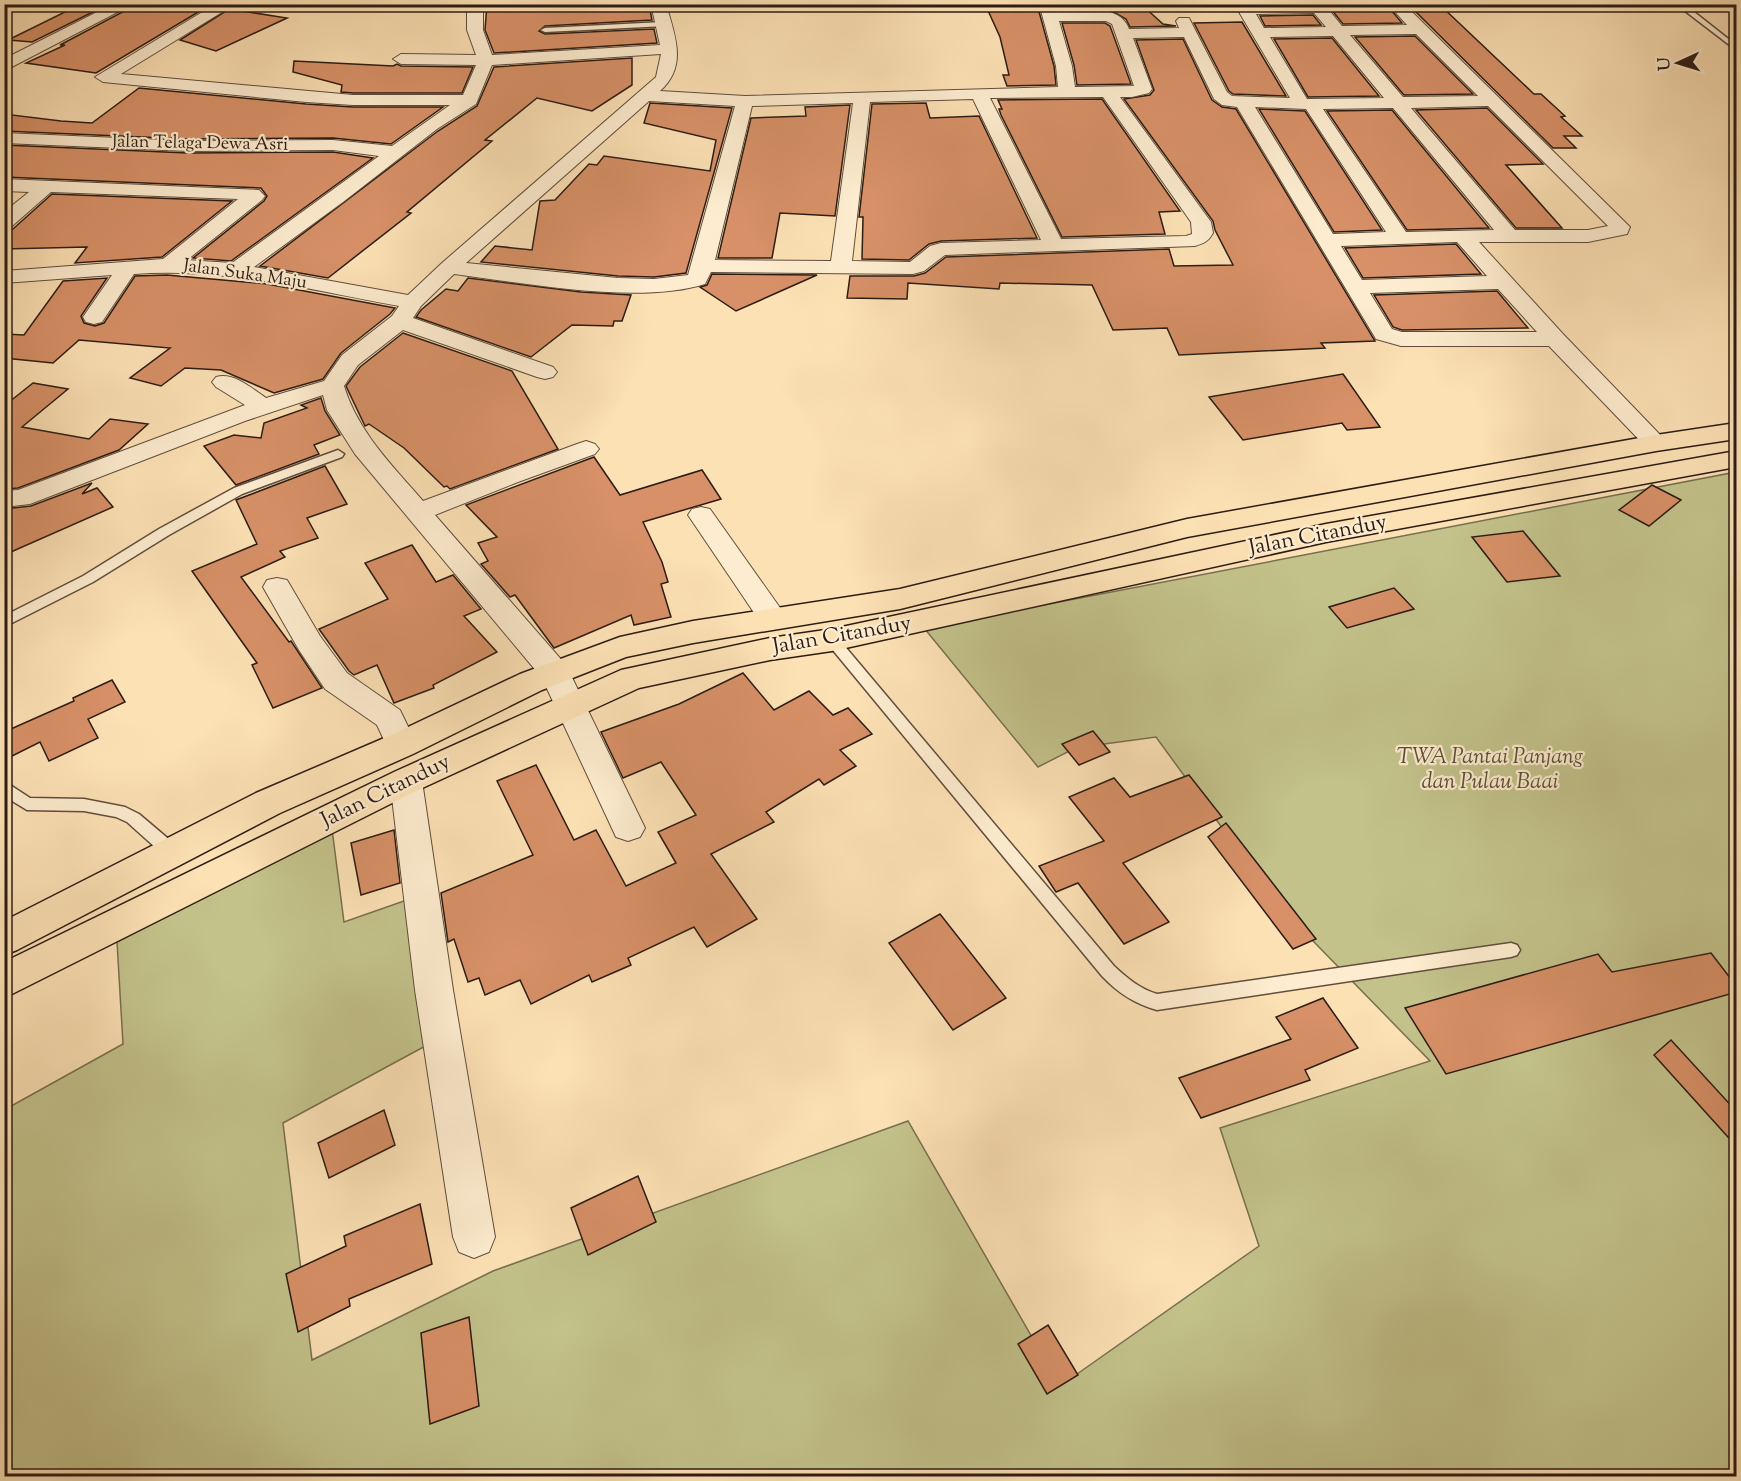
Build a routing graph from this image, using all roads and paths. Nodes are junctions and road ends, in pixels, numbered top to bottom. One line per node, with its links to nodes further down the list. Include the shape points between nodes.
1 (15, 4): 8 (street)
2 (126, 4): 20 (street)
3 (211, 4): 26 (street, via 219,9 103,77 330,98)
4 (475, 4): 19 (street, via 475,30)
5 (1395, 4): 11 (street)
6 (1679, 4): 16 (lane)
7 (1317, 6): 13 (street); 14 (street, via 1249,10 1246,14)
8 (4, 10)
9 (1052, 10): 15 (street, via 1109,16 1119,22); 21 (street)
10 (661, 14): 12 (lane); 17 (street)
11 (1419, 29): 13 (street); 28 (street)
12 (545, 30)
13 (1338, 31): 14 (street); 31 (street)
14 (1260, 33): 30 (street)
15 (1124, 34): 22 (street, via 1143,89); 29 (street, via 1187,26 1220,95 1228,101)
16 (1737, 48)
17 (669, 49): 19 (street); 24 (street, via 670,65 664,79)
18 (401, 59): 19 (street)
19 (486, 60): 26 (street)
20 (4, 66)
21 (1067, 91): 22 (street); 23 (street)
22 (1107, 91): 41 (street, via 1201,222 1203,233 1188,242)
23 (979, 94): 25 (street); 41 (street)
24 (647, 96): 27 (street); 46 (street)
25 (862, 98): 27 (street); 44 (street)
26 (470, 100): 33 (street)
27 (745, 101): 43 (street)
28 (1490, 101): 31 (street); 37 (street, via 1620,226 1614,233 1588,236)
29 (1244, 103): 30 (street); 40 (street)
30 (1306, 104): 31 (street); 39 (street)
31 (1398, 104): 37 (street)
32 (4, 138): 33 (street, Jalan Telaga Dewa Asri, via 188,146 333,145)
33 (395, 152): 47 (street)
34 (4, 185): 35 (street)
35 (45, 188): 36 (street); 42 (street, via 255,196)
36 (4, 223)
37 (1509, 235): 38 (street)
38 (1462, 236): 39 (street); 49 (street)
39 (1400, 238): 40 (street)
40 (1327, 240): 50 (street)
41 (1053, 246): 44 (street, via 941,249 913,268)
42 (168, 265): 45 (street, Jalan Suka Maju); 47 (street, Jalan Suka Maju)
43 (703, 266): 44 (street); 46 (street, via 693,282 644,286)
44 (841, 266)
45 (128, 267): 48 (street, Jalan Suka Maju); 52 (street)
46 (449, 267): 51 (street)
47 (236, 270): 51 (street, Jalan Suka Maju)
48 (4, 277)
49 (1502, 282): 50 (street); 54 (street)
50 (1356, 287): 54 (street, via 1384,334 1391,338)
51 (413, 302): 53 (street)
52 (94, 317)
53 (400, 321): 55 (street); 57 (street, via 350,360)
54 (1555, 339): 60 (street)
55 (545, 372)
56 (224, 381): 58 (street)
57 (332, 386): 58 (street); 65 (street, via 339,410 364,448)
58 (265, 407): 64 (street, via 21,498)
59 (1737, 431): 60 (main road, Jalan Citanduy)
60 (1656, 443): 68 (main road, Jalan Citanduy, via 1187,528 900,599)
61 (586, 449): 65 (street)
62 (338, 454): 69 (lane, via 238,491 88,579)
63 (1737, 459): 70 (main road, Jalan Citanduy, via 1326,533)
64 (4, 499)
65 (419, 512): 71 (street)
66 (701, 515): 68 (street)
67 (277, 587): 73 (street, via 336,681 389,718)
68 (773, 619): 71 (main road, Jalan Citanduy, via 655,639)
69 (4, 622)
70 (832, 640): 72 (main road, Jalan Citanduy, via 632,678); 79 (lane, via 1108,971 1131,993 1157,1002)
71 (555, 673): 72 (street); 73 (main road, Jalan Citanduy)
72 (569, 705): 74 (main road, Jalan Citanduy); 76 (street)
73 (402, 745): 77 (main road, Jalan Citanduy, via 268,803)
74 (406, 781): 80 (main road, Jalan Citanduy); 81 (street, via 434,990)
75 (4, 787): 77 (lane, via 27,804 84,805 119,811 133,818)
76 (628, 828)
77 (172, 852): 78 (main road, Jalan Citanduy)
78 (4, 939)
79 (1511, 950)
80 (4, 981)
81 (474, 1237)

